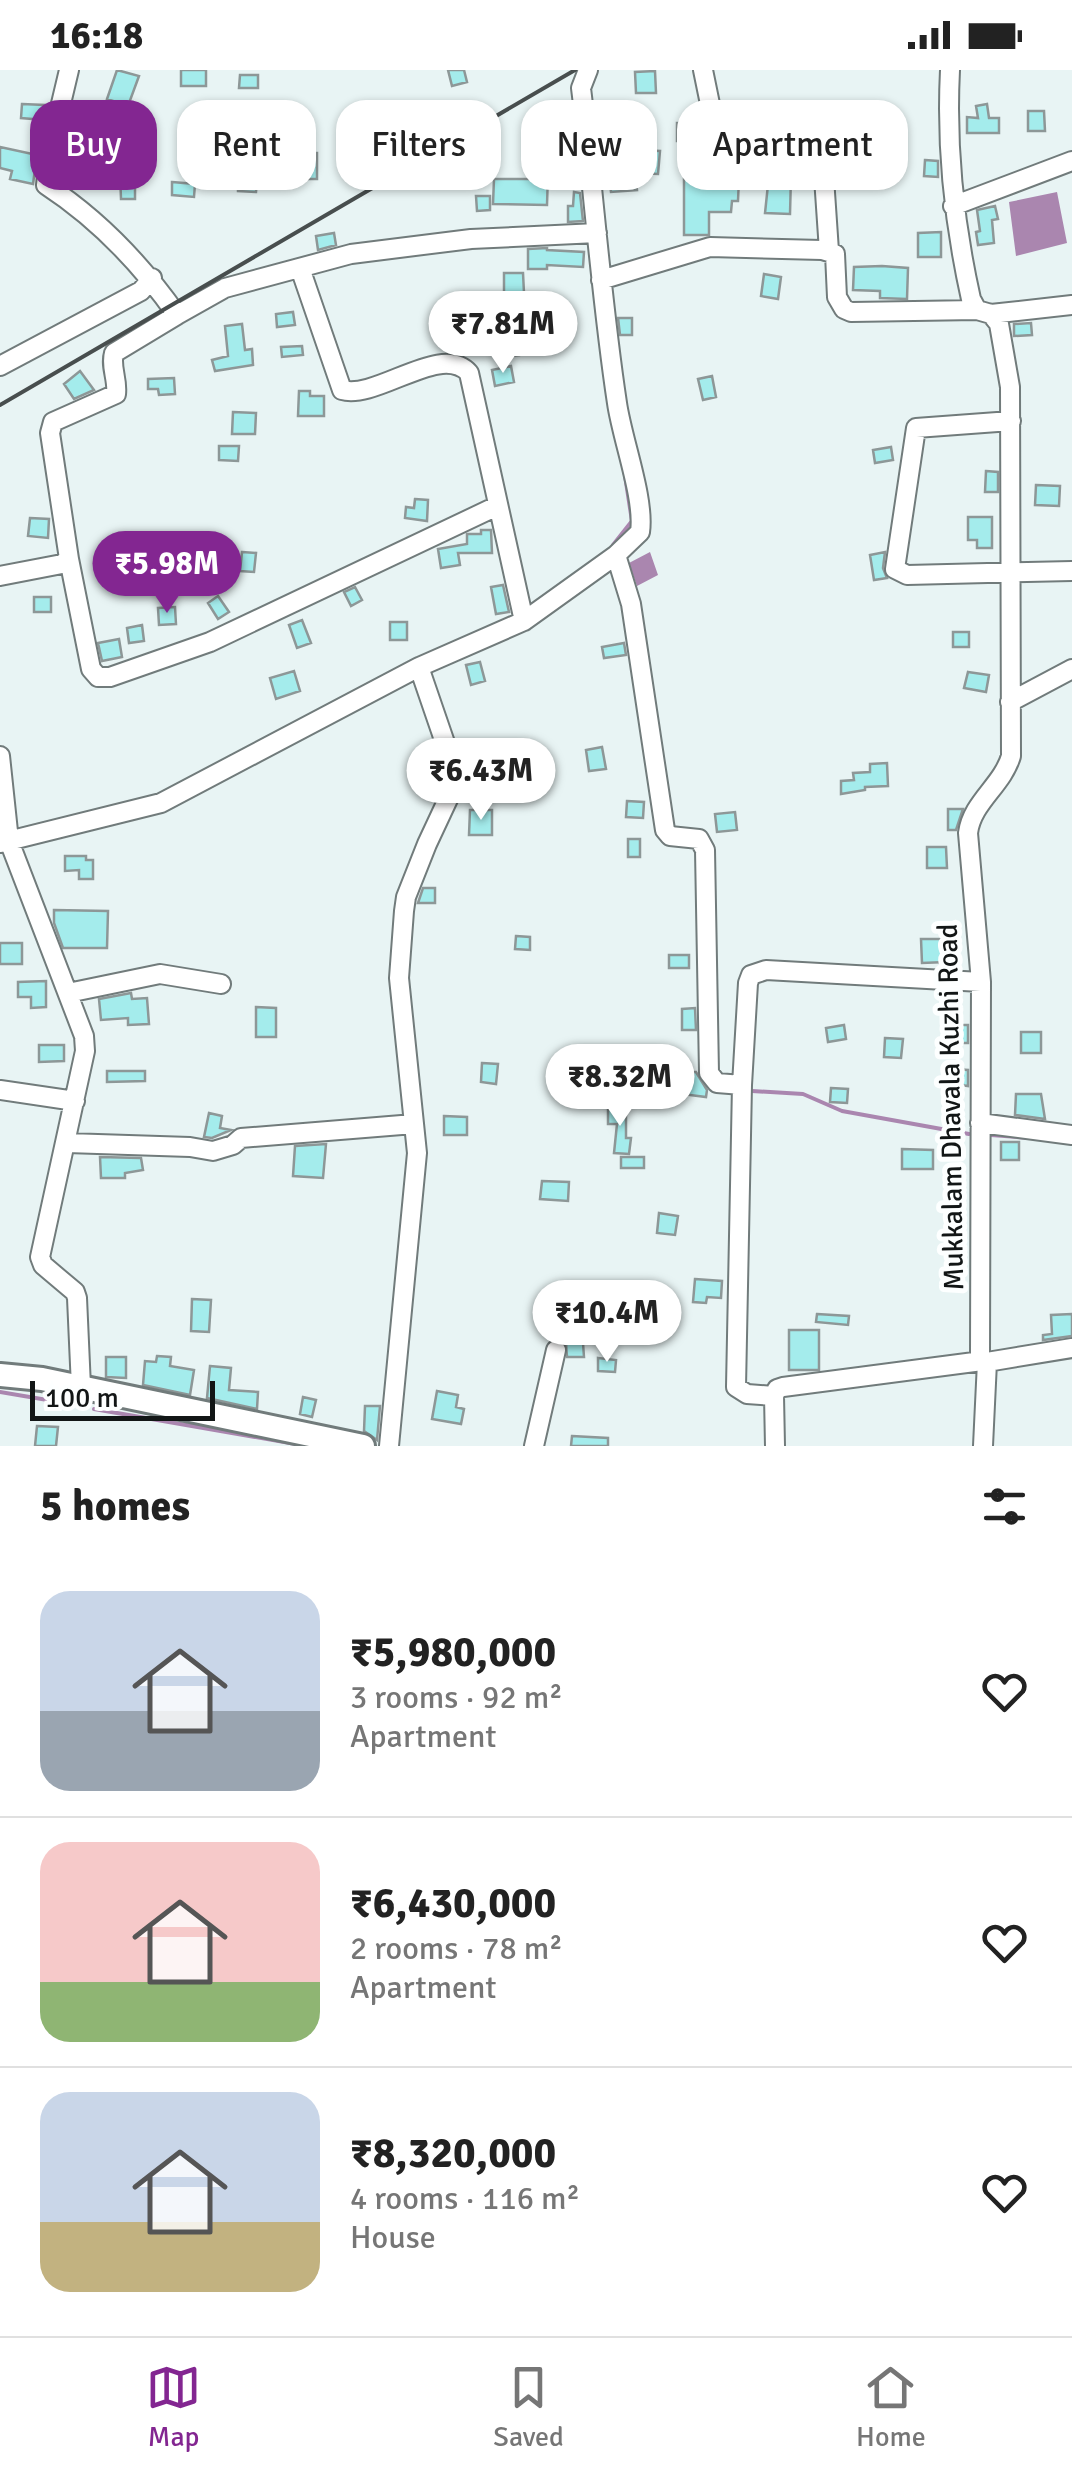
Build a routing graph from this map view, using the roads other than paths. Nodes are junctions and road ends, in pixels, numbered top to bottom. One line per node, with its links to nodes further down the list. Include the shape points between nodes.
1 (70, 70): 10 (street, via 46,185 78,206)
2 (588, 70): 7 (street, via 581,88)
3 (703, 70): 8 (street, via 723,152 824,163)
4 (950, 70): 6 (street, Mukkalam Dhavala Kuzhi Road)
5 (1072, 161): 6 (street)
6 (953, 206): 13 (street, Mukkalam Dhavala Kuzhi Road, via 971,299)
7 (597, 234): 9 (street, via 454,241); 11 (street)
8 (830, 251): 11 (street, via 710,247); 13 (street, via 840,304 851,312)
9 (300, 268): 14 (street, via 225,288); 17 (street, via 342,390 444,363 469,373)
10 (152, 278): 14 (street); 15 (street)
11 (601, 280): 18 (street, via 640,515 640,532)
12 (1072, 306): 13 (street)
13 (984, 312): 16 (street, Mukkalam Dhavala Kuzhi Road, via 999,324)
14 (177, 315): 19 (street, via 114,353 116,394 53,422)
15 (0, 366)
16 (1010, 421): 20 (street, Mukkalam Dhavala Kuzhi Road); 20 (street, via 916,428 894,562 907,575)
17 (498, 506): 19 (street, via 210,642 110,678 91,669); 23 (street)
18 (616, 554): 23 (street); 32 (street, via 632,604 665,830 699,839 705,850 709,1073 717,1082)
19 (69, 559): 22 (street)
20 (1010, 571): 21 (street); 26 (street, Mukkalam Dhavala Kuzhi Road)
21 (1072, 571)
22 (0, 576)
23 (524, 620): 24 (street)
24 (419, 666): 28 (street, via 161,803); 36 (street, via 456,782 406,897 399,978)
25 (1072, 669): 26 (street)
26 (1010, 702): 29 (street, Mukkalam Dhavala Kuzhi Road, via 1011,756 974,812 968,833)
27 (0, 756): 28 (street)
28 (5, 842): 31 (street)
29 (981, 982): 32 (street, via 758,971 748,983); 35 (street, Mukkalam Dhavala Kuzhi Road)
30 (221, 984): 31 (street, via 160,974)
31 (68, 993): 34 (street, via 85,1051)
32 (742, 1085): 44 (street, via 736,1386)
33 (0, 1090): 34 (street)
34 (75, 1102): 38 (street)
35 (980, 1123): 37 (street); 41 (street, Mukkalam Dhavala Kuzhi Road)
36 (414, 1124): 38 (street, via 241,1138 213,1151); 46 (street, via 417,1166)
37 (1072, 1135)
38 (67, 1143): 43 (street, via 40,1257 77,1298)
39 (1072, 1348): 41 (street)
40 (556, 1350): 47 (street)
41 (984, 1361): 44 (street, via 783,1386); 49 (street, Mukkalam Dhavala Kuzhi Road)
42 (0, 1374): 43 (main road)
43 (82, 1388): 45 (main road)
44 (774, 1396): 48 (street)
45 (364, 1446)
46 (389, 1446)
47 (534, 1446)
48 (775, 1446)
49 (983, 1446)

